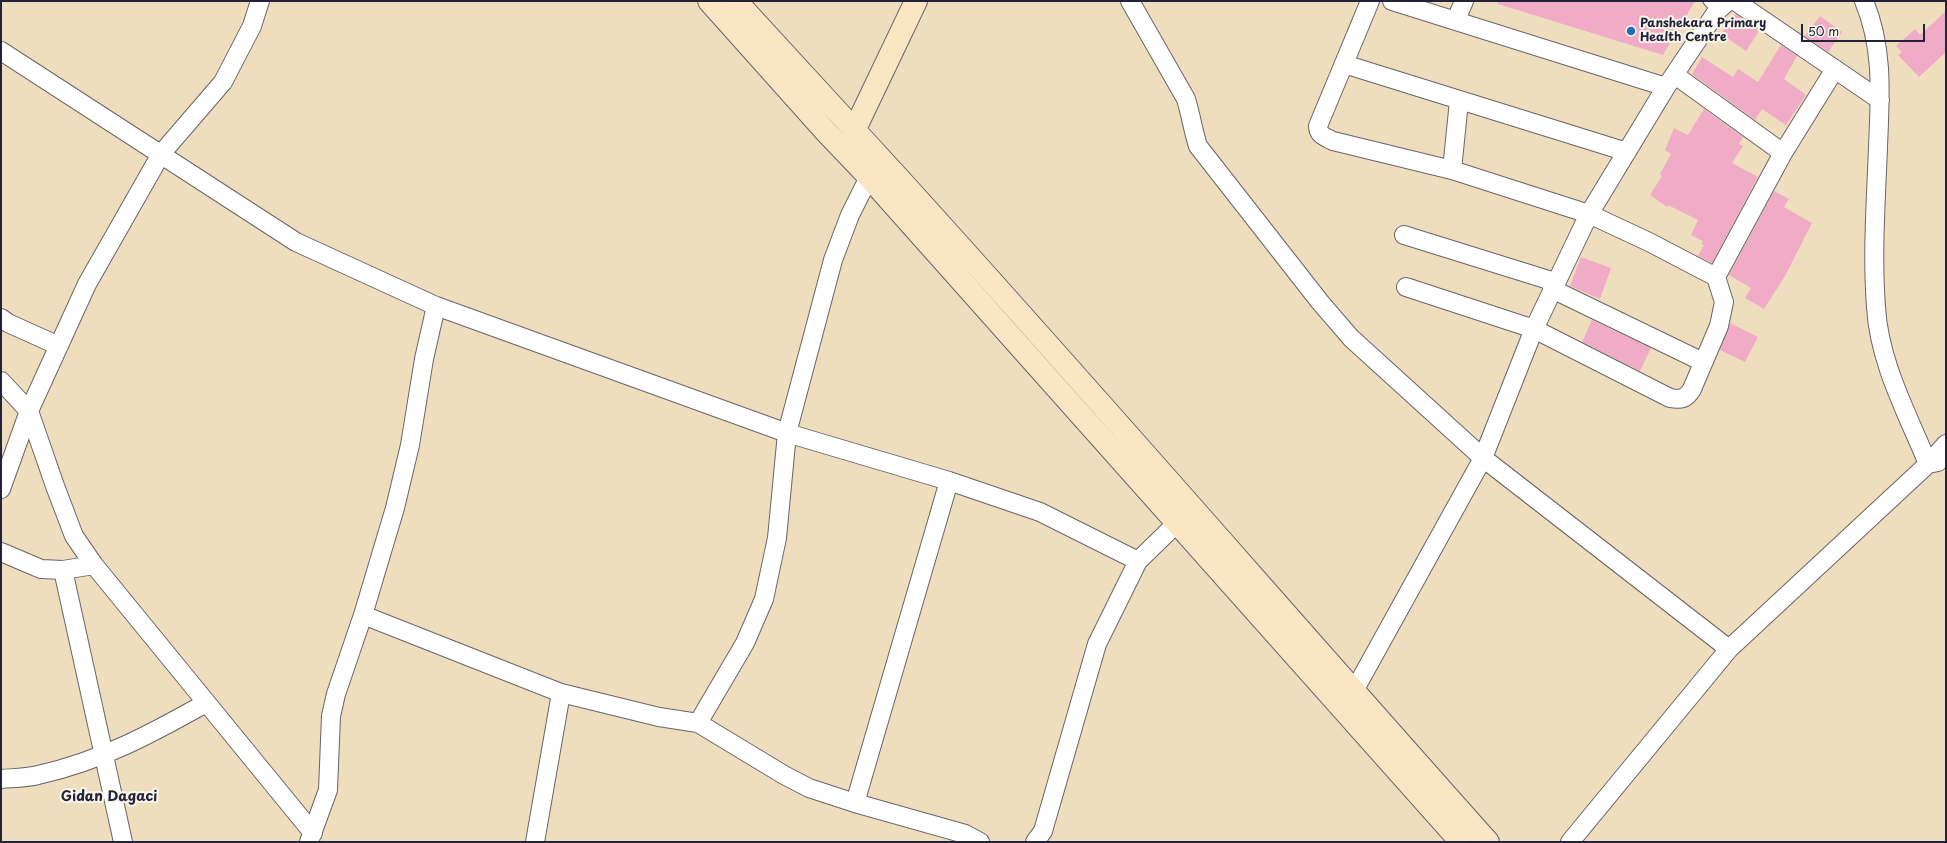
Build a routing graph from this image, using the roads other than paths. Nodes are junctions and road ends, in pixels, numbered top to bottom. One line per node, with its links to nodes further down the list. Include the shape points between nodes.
1 (260, 1): 22 (street, via 252,26 223,82)
2 (709, 1): 24 (street, via 827,133)
3 (736, 1): 19 (street)
4 (916, 1): 19 (street)
5 (1130, 1): 39 (street, via 1186,99 1198,146 1351,338)
6 (1370, 1): 14 (street)
7 (1392, 1): 12 (street)
8 (1464, 1): 12 (street)
9 (1735, 1): 15 (street)
10 (1864, 1): 18 (street, via 1879,51)
11 (1718, 4): 16 (street)
12 (1456, 20): 16 (street)
13 (1, 51): 22 (street)
14 (1344, 64): 17 (street); 23 (street, via 1318,126 1322,136)
15 (1836, 69): 18 (street); 21 (street)
16 (1671, 81): 20 (street); 21 (street)
17 (1459, 100): 20 (street); 23 (street)
18 (1880, 100): 41 (street, via 1874,260 1876,308 1882,351)
19 (854, 130): 51 (street)
20 (1627, 152): 25 (street)
21 (1783, 153): 27 (street)
22 (161, 154): 30 (street, via 296,242); 33 (street, via 87,284)
23 (1452, 170): 25 (street)
24 (870, 177): 37 (street, via 850,215 832,260); 44 (street)
25 (1588, 214): 27 (street); 28 (street)
26 (1404, 235): 28 (street)
27 (1716, 277): 34 (street, via 1724,302 1720,326)
28 (1554, 286): 32 (street); 34 (street)
29 (1406, 287): 32 (street)
30 (436, 306): 37 (street); 49 (street, via 424,359 410,445 395,508)
31 (1, 318): 33 (street)
32 (1534, 329): 34 (street, via 1670,398 1680,400 1687,397 1692,389); 39 (street)
33 (59, 346): 36 (street)
34 (1703, 362)
35 (1, 381): 36 (street)
36 (29, 411): 43 (street); 47 (street, via 74,536)
37 (787, 433): 42 (street); 54 (street, via 778,538 764,599 744,643)
38 (1946, 444): 41 (street)
39 (1483, 458): 50 (street); 51 (street)
40 (1946, 461): 41 (street)
41 (1928, 464): 50 (street)
42 (949, 481): 46 (street, via 1040,512); 57 (street)
43 (1, 489)
44 (1178, 522): 46 (street); 63 (street)
45 (1, 552): 48 (street, via 41,569)
46 (1138, 561): 62 (street, via 1097,644 1043,831)
47 (94, 565): 48 (street); 53 (street)
48 (64, 570): 55 (street)
49 (363, 615): 52 (street); 58 (street, via 336,694 331,716 328,790)
50 (1729, 649): 65 (street)
51 (1354, 691): 64 (street)
52 (561, 692): 54 (street, via 659,717); 60 (street)
53 (206, 703): 55 (street); 58 (street)
54 (698, 723): 57 (street, via 809,788)
55 (104, 756): 56 (street, via 37,776); 59 (street)
56 (1, 779)
57 (855, 803): 61 (street, via 965,834)
58 (311, 837)
59 (123, 842)
60 (535, 842)
61 (980, 842)
62 (1035, 842)
63 (1461, 842)
64 (1488, 842)
65 (1570, 842)

